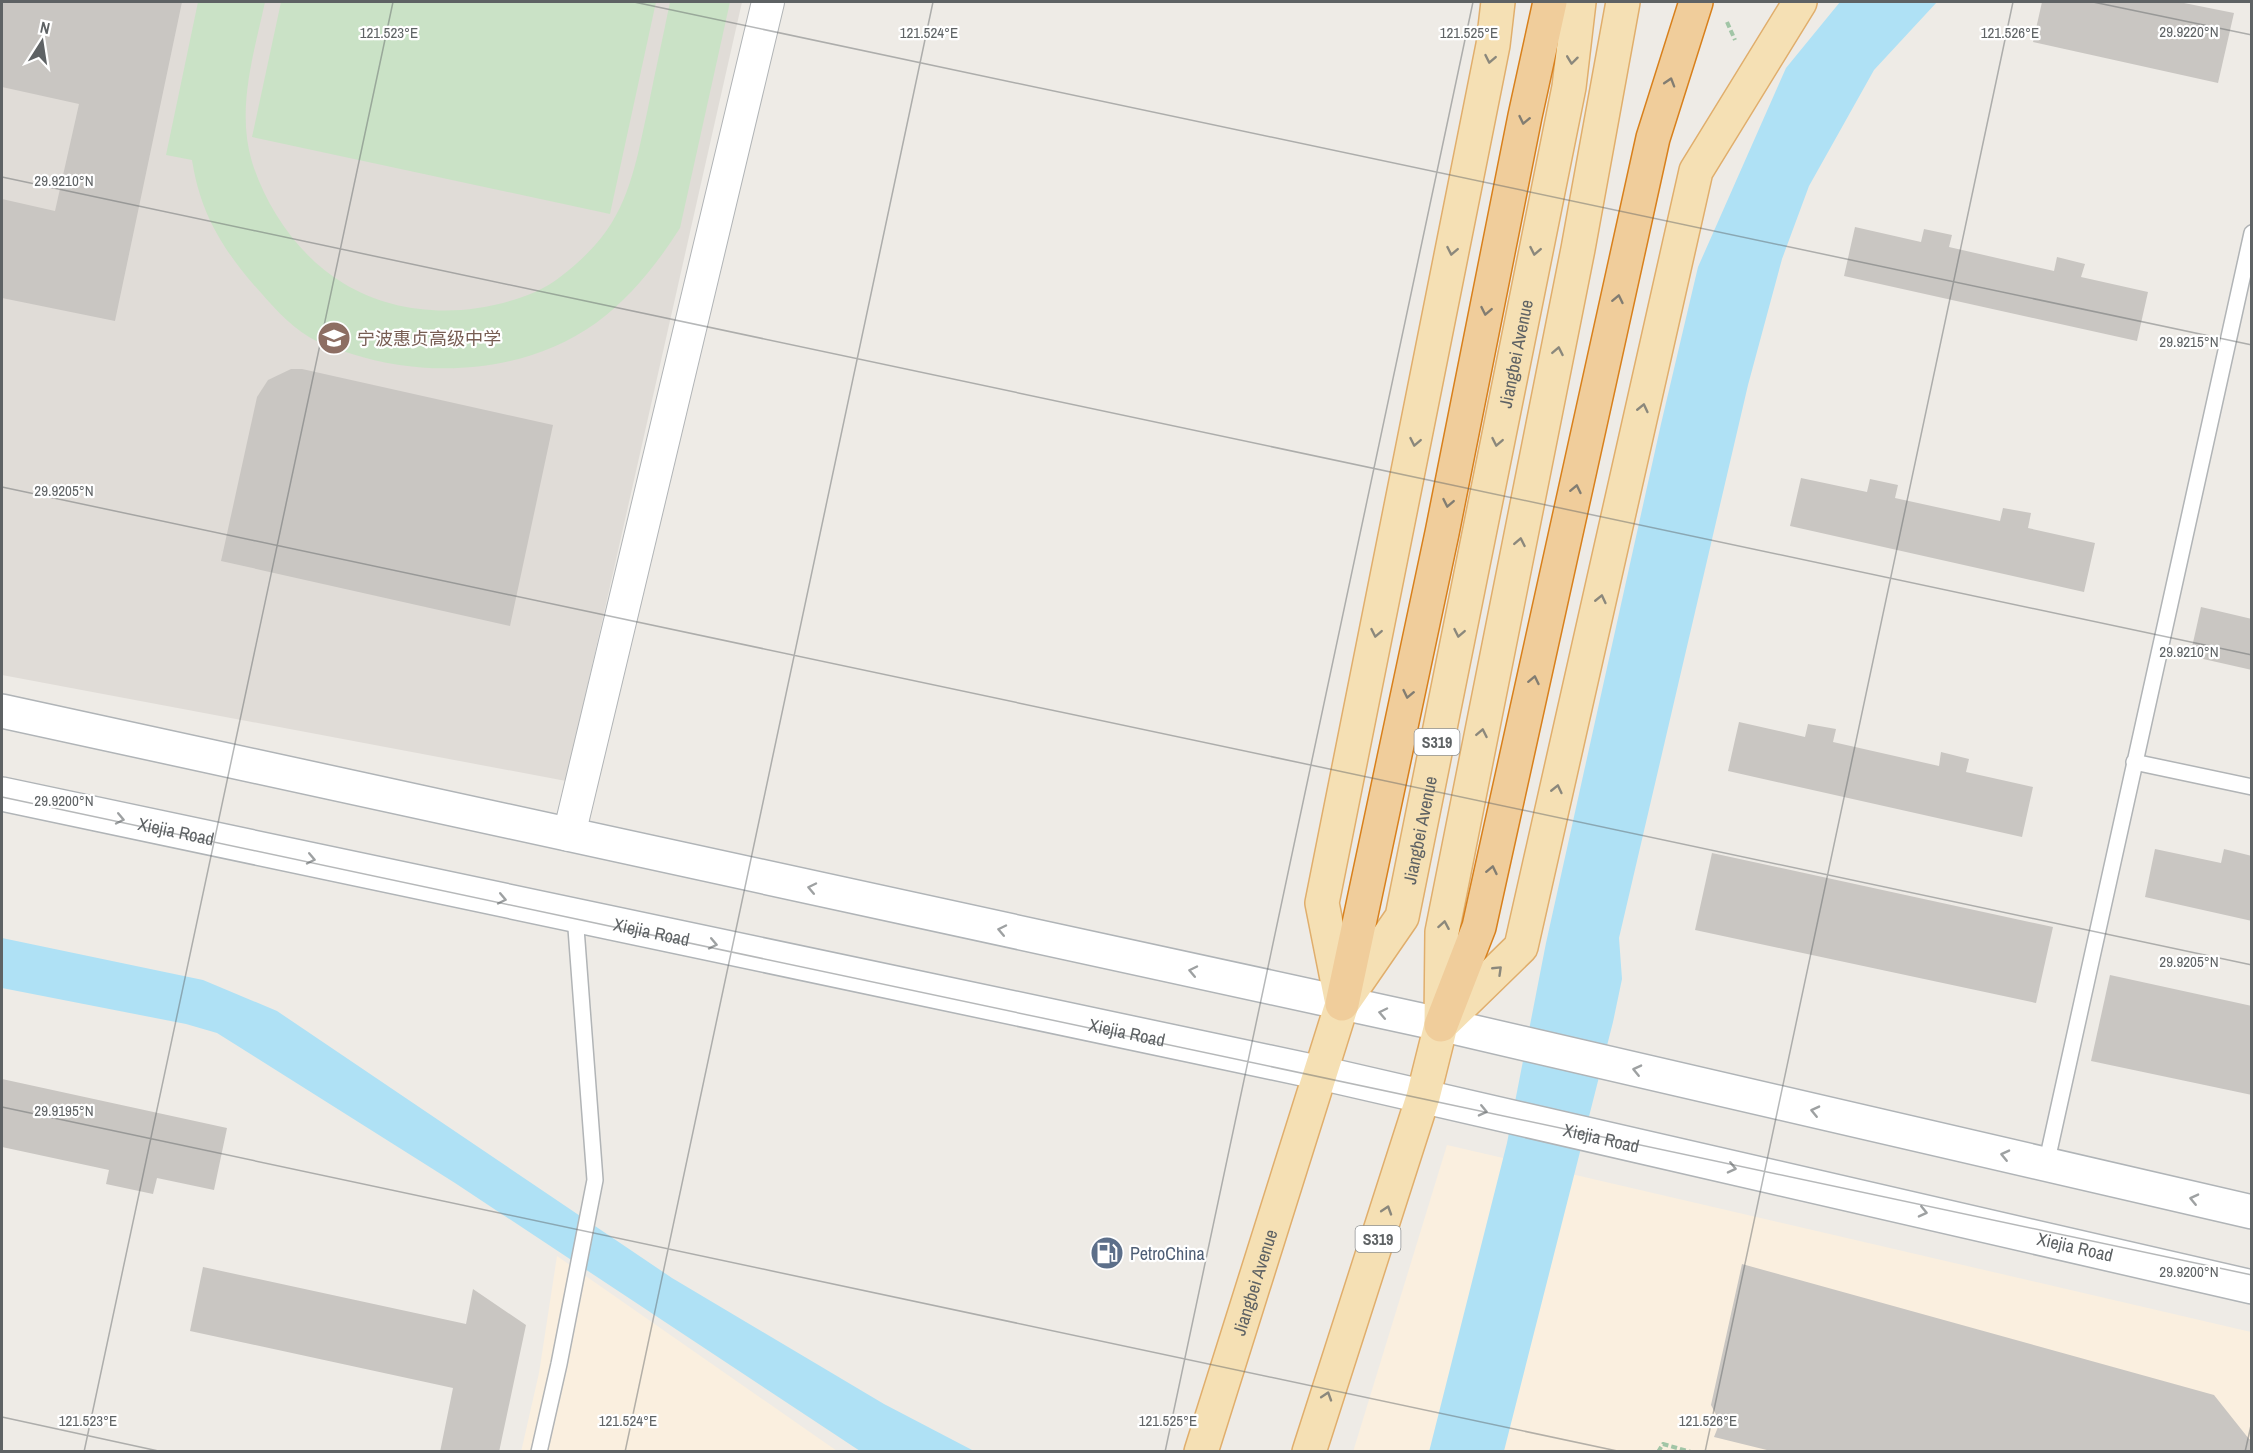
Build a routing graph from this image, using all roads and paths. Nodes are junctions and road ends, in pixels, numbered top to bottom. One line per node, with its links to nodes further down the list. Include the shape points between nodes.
1 (768, 2): 13 (street)
2 (1498, 2): 15 (main road, one-way to 15, via 1491,56 1322,903)
3 (1550, 2): 15 (highway, one-way to 15)
4 (1579, 2): 15 (main road, Jiangbei Avenue / S319, one-way to 15, via 1569,87 1402,917)
5 (1623, 2): 16 (main road, one-way to 5, via 1442,932 1576,261)
6 (1696, 2): 16 (highway, one-way to 6, via 1479,927 1653,138)
7 (1800, 2): 16 (main road, one-way to 7, via 1521,947 1696,171)
8 (2252, 233): 10 (lane)
9 (2, 711): 13 (main road)
10 (2134, 762): 11 (lane); 19 (lane)
11 (2252, 788)
12 (2, 794): 14 (main road, Xiejia Road, one-way to 14)
13 (569, 835): 15 (main road, one-way to 13)
14 (574, 915): 17 (main road, Xiejia Road, one-way to 17); 22 (lane, via 595,1180)
15 (1342, 1004): 16 (main road, one-way to 15); 17 (main road, Jiangbei Avenue / S319)
16 (1442, 1025): 18 (main road, S319); 19 (main road, one-way to 16)
17 (1321, 1072): 18 (main road, Xiejia Road); 23 (main road, Jiangbei Avenue / S319)
18 (1425, 1098): 21 (main road, Xiejia Road, one-way to 21); 24 (main road, S319, one-way to 18)
19 (2046, 1165): 20 (main road, one-way to 19)
20 (2252, 1212)
21 (2252, 1287)
22 (539, 1452)
23 (1201, 1452)
24 (1309, 1452)
25 (1658, 1452): 26 (path, via 1663,1444)
26 (1691, 1452)

